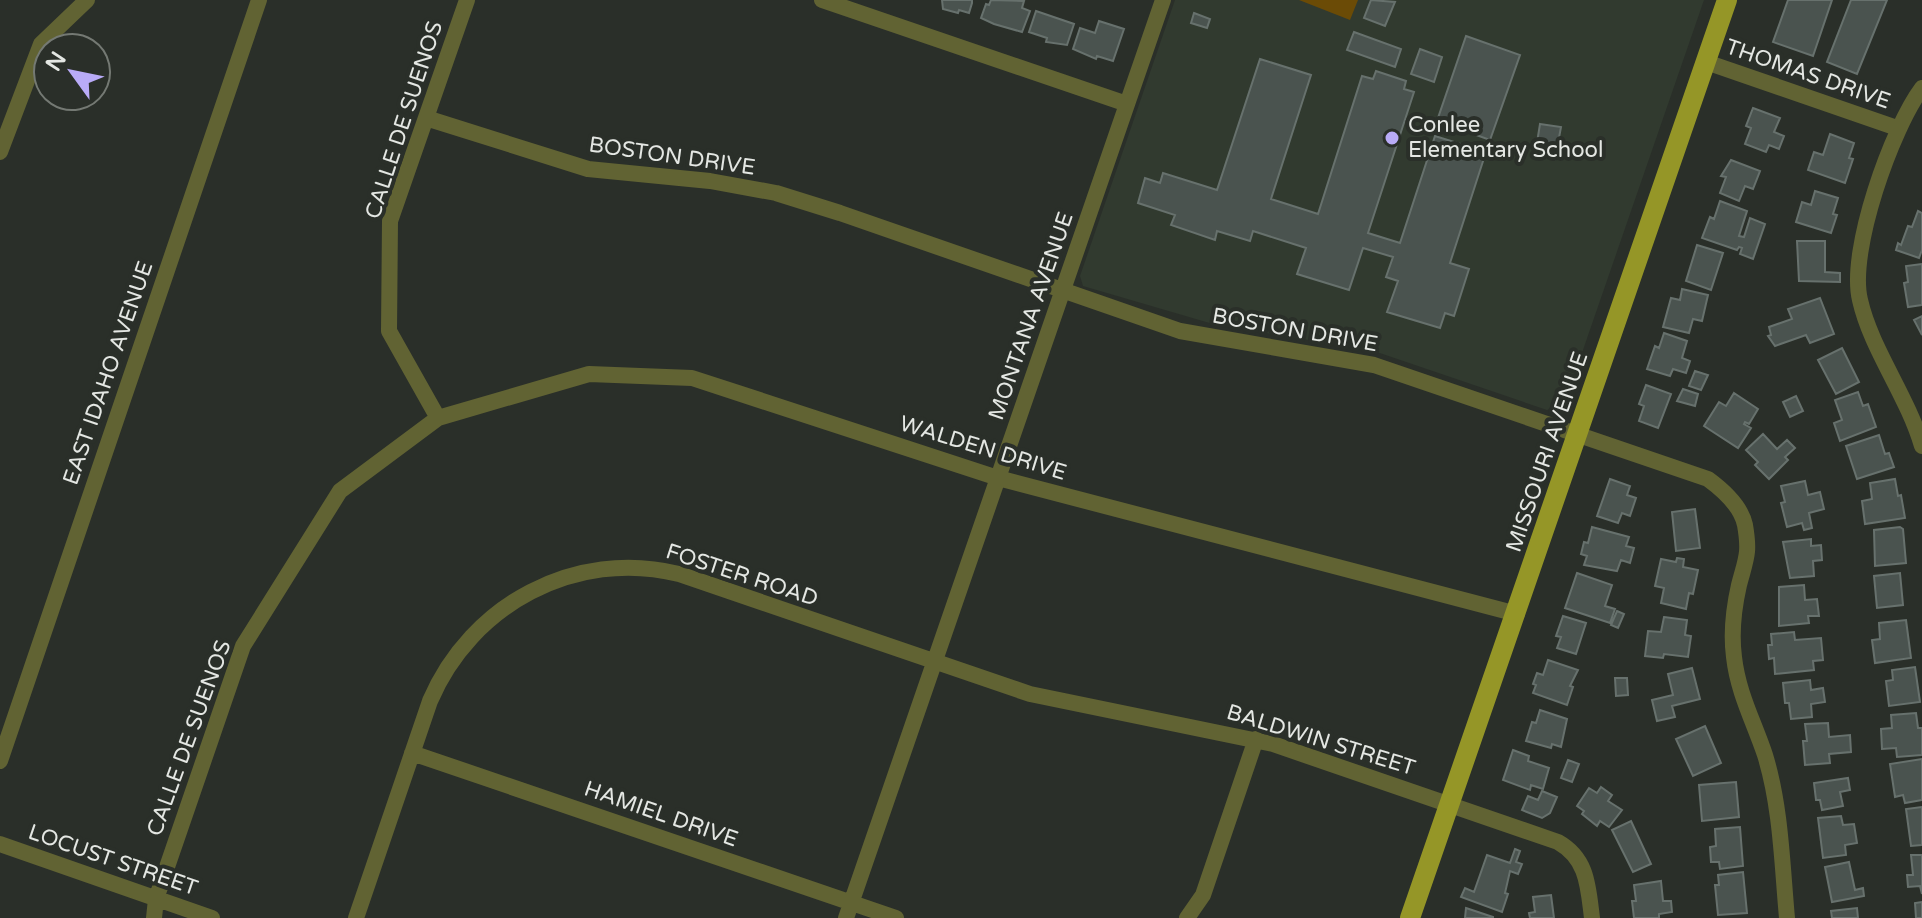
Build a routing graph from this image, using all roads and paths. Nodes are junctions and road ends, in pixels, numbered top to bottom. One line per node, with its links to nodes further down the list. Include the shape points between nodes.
1 (87, 0): 12 (street, via 41,44)
2 (259, 0): 22 (street, EAST IDAHO AVENUE)
3 (467, 0): 10 (street, CALLE DE SUENOS)
4 (822, 0): 9 (street)
5 (1163, 0): 9 (street, MONTANA AVENUE)
6 (1727, 0): 7 (main road, MISSOURI AVENUE)
7 (1706, 62): 11 (street, THOMAS DRIVE); 15 (main road, MISSOURI AVENUE)
8 (1922, 88): 11 (street, THOMAS DRIVE)
9 (1127, 104): 13 (street, MONTANA AVENUE)
10 (426, 118): 13 (street, BOSTON DRIVE, via 588,169 776,193); 14 (street, CALLE DE SUENOS, via 390,221 389,331)
11 (1897, 128): 16 (street, via 1863,235 1859,298)
12 (0, 152)
13 (1063, 291): 15 (street, BOSTON DRIVE, via 1180,331 1374,365); 17 (street, MONTANA AVENUE)
14 (438, 418): 17 (street, WALDEN DRIVE, via 589,374 692,378); 25 (street, CALLE DE SUENOS, via 340,491 243,646)
15 (1577, 435): 18 (main road, MISSOURI AVENUE); 34 (street, BOSTON DRIVE, via 1708,479 1733,501 1744,521 1748,561 1734,619 1733,655 1776,808)
16 (1922, 446)
17 (998, 478): 18 (street, WALDEN DRIVE); 19 (street, MONTANA AVENUE)
18 (1517, 614): 23 (main road, MISSOURI AVENUE)
19 (935, 662): 20 (street, BALDWIN STREET, via 1038,696); 21 (street, FOSTER ROAD, via 667,571 585,572 528,592 474,634 436,688); 26 (street, MONTANA AVENUE)
20 (1256, 739): 23 (street, BALDWIN STREET); 31 (street, via 1203,895)
21 (412, 753): 26 (street, HAMIEL DRIVE); 29 (street, FOSTER ROAD)
22 (0, 761)
23 (1449, 804): 32 (main road, MISSOURI AVENUE); 33 (street, BALDWIN STREET, via 1566,847 1581,861)
24 (0, 844): 25 (street, LOCUST STREET)
25 (156, 899): 27 (street, CALLE DE SUENOS); 28 (street, LOCUST STREET)
26 (849, 910): 30 (street, HAMIEL DRIVE)
27 (154, 918)
28 (212, 918)
29 (356, 918)
30 (896, 918)
31 (1187, 918)
32 (1410, 918)
33 (1592, 918)
34 (1787, 918)

